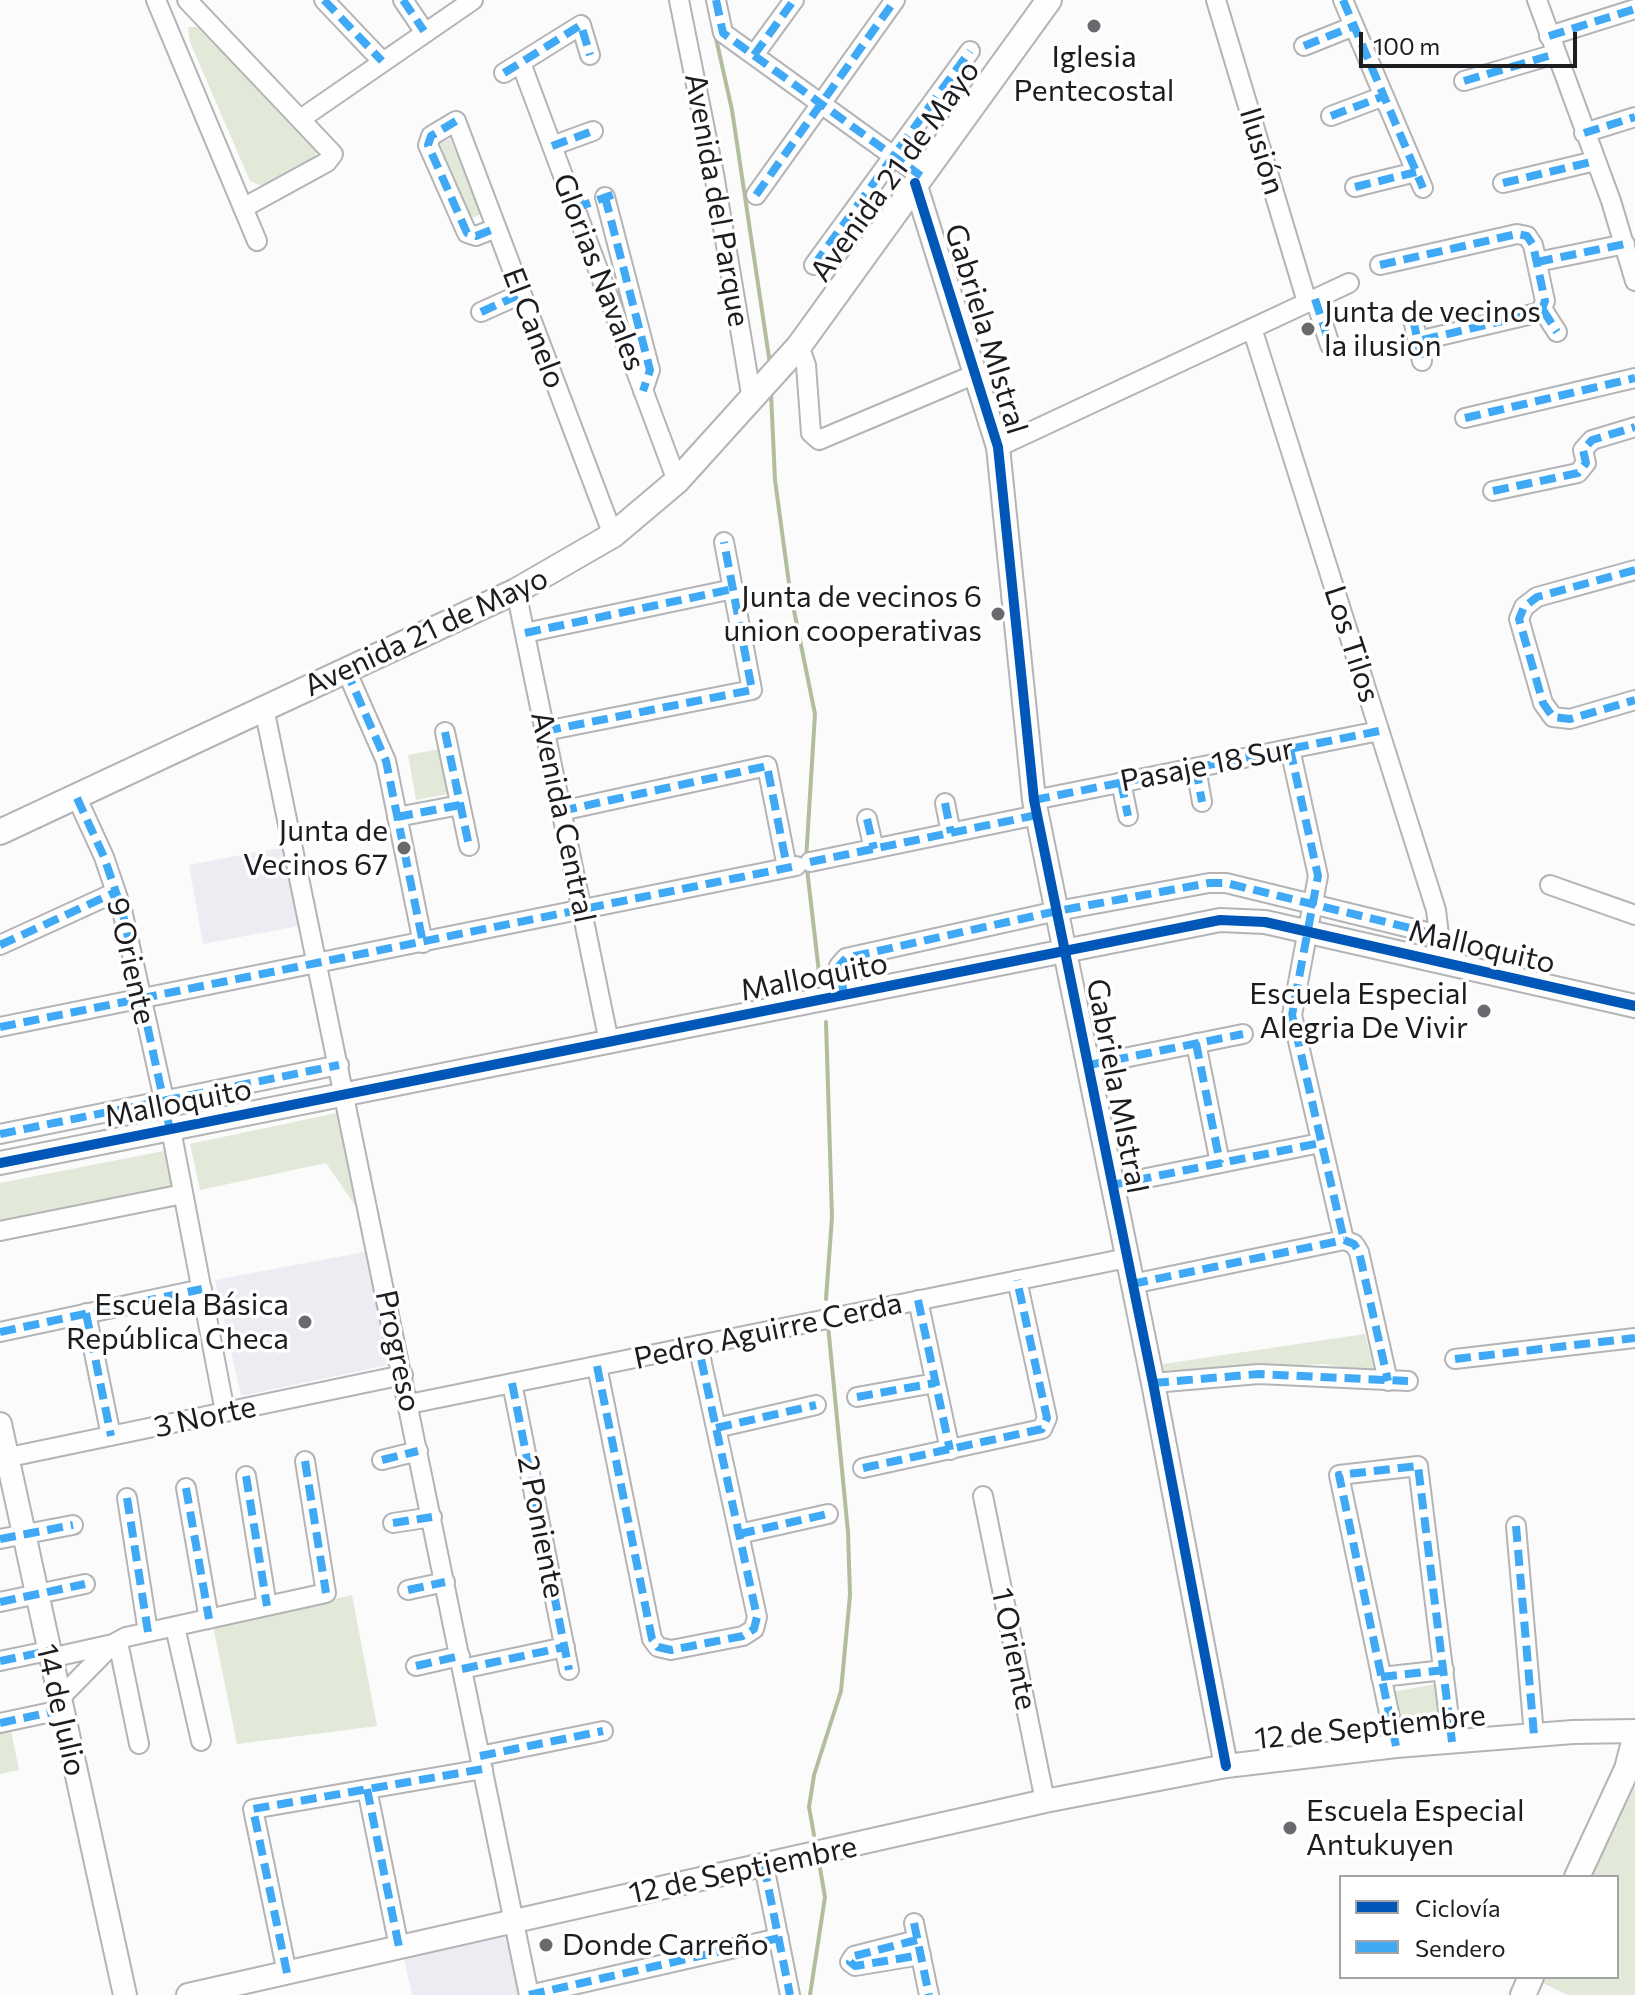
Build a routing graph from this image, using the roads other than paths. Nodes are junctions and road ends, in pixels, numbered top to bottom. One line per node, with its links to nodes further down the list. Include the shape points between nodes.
1 (156, 0): 15 (street)
2 (324, 0): 24 (street)
3 (403, 0): 17 (street)
4 (473, 0): 17 (street)
5 (679, 0): 66 (street, Avenida del Parque)
6 (716, 0): 23 (street, via 723,33)
7 (794, 0): 23 (street)
8 (895, 0): 29 (street)
9 (1049, 0): 38 (main road, Avenida 21 de Mayo)
10 (1216, 0): 53 (street, Ilusión)
11 (1343, 0): 16 (street)
12 (1537, 0): 18 (street)
13 (191, 4): 15 (street, via 174,12); 32 (street)
14 (1635, 9): 18 (street)
15 (167, 26): 42 (street)
16 (1354, 26): 19 (street); 28 (street)
17 (424, 31): 24 (street)
18 (1549, 36): 21 (street)
19 (1304, 46)
20 (970, 51): 36 (street, Avenida 21 de Mayo)
21 (1555, 54): 27 (street); 34 (street)
22 (590, 55): 25 (street, via 581,25)
23 (754, 55): 29 (street)
24 (382, 61): 32 (street)
25 (521, 63): 26 (street); 35 (street, Glorias Navales)
26 (504, 73)
27 (1464, 81)
28 (1384, 96): 30 (street); 40 (street, via 1420,180)
29 (820, 103): 36 (street); 41 (street)
30 (1331, 116)
31 (1635, 117): 34 (street)
32 (302, 118): 42 (street, via 333,154)
33 (593, 131): 35 (street)
34 (1584, 133): 37 (street)
35 (552, 146): 43 (street, Glorias Navales)
36 (893, 156): 38 (street); 48 (street, Avenida 21 de Mayo)
37 (1595, 161): 39 (street); 46 (street)
38 (918, 180): 61 (main road, Avenida 21 de Mayo); 63 (street, Gabriela MIstral)
39 (1503, 183)
40 (1355, 187)
41 (756, 195)
42 (243, 208): 45 (street)
43 (575, 208): 65 (street, Glorias Navales); 65 (street, via 611,195 650,370)
44 (496, 228): 44 (street, El Canelo, via 456,121 431,136 428,145 467,233 476,236); 52 (street, El Canelo)
45 (257, 241)
46 (1629, 248): 47 (street); 50 (street)
47 (1537, 262): 49 (street, via 1531,240 1517,234); 54 (street)
48 (814, 265)
49 (1380, 265)
50 (1635, 281)
51 (1349, 283): 53 (street)
52 (521, 294): 55 (street); 72 (street, El Canelo)
53 (1311, 301): 57 (street); 60 (street, Ilusión)
54 (1543, 310): 58 (street); 59 (street, via 1536,316)
55 (481, 312)
56 (1413, 319): 59 (street)
57 (1252, 328): 69 (street); 82 (street, Los Tilos)
58 (1557, 332)
59 (1418, 341): 62 (street)
60 (1330, 345)
61 (799, 346): 63 (street, via 806,365 810,430 819,440); 66 (main road, Avenida 21 de Mayo)
62 (1422, 361)
63 (978, 373): 69 (street, Gabriela MIstral)
64 (1635, 378): 67 (street)
65 (643, 391): 70 (street, Glorias Navales)
66 (757, 394): 70 (main road, Avenida 21 de Mayo)
67 (1465, 418)
68 (1635, 427): 71 (street, via 1592,440 1583,450 1586,463 1578,473)
69 (998, 447): 91 (street, Gabriela MIstral)
70 (677, 481): 72 (main road, Avenida 21 de Mayo)
71 (1493, 491)
72 (613, 535): 76 (main road, Avenida 21 de Mayo)
73 (724, 542): 75 (street)
74 (1635, 570): 79 (street, via 1537,597 1519,619 1543,703 1553,717 1570,719)
75 (733, 589): 77 (street); 81 (street, via 752,690)
76 (516, 591): 77 (street, Avenida Central); 78 (main road, Avenida 21 de Mayo)
77 (525, 633): 81 (street, Avenida Central)
78 (346, 670): 80 (main road, Avenida 21 de Mayo); 94 (street, via 384,754)
79 (1635, 700)
80 (264, 708): 87 (main road, Avenida 21 de Mayo); 113 (street, Progreso)
81 (545, 731): 92 (street, Avenida Central)
82 (1379, 731): 84 (street, Pasaje 18 Sur); 108 (street, Los Tilos, via 1436,910)
83 (445, 732): 90 (street)
84 (1290, 749): 85 (street, Pasaje 18 Sur); 103 (street, via 1317,868)
85 (1196, 768): 86 (street, Pasaje 18 Sur); 88 (street)
86 (1121, 782): 91 (street, Pasaje 18 Sur); 93 (street)
87 (77, 798): 96 (main road, Avenida 21 de Mayo); 102 (street, 9 Oriente)
88 (1202, 802)
89 (945, 803): 97 (street)
90 (460, 805): 94 (street); 98 (street)
91 (1036, 808): 97 (street, Pasaje 18 Sur); 105 (street, Gabriela MIstral)
92 (561, 811): 100 (street, via 767,766); 104 (street, Avenida Central)
93 (1128, 816)
94 (397, 817): 109 (street)
95 (867, 819): 99 (street)
96 (0, 832)
97 (951, 833): 99 (street, Pasaje 18 Sur)
98 (469, 846)
99 (874, 849): 100 (street, Pasaje 18 Sur)
100 (798, 865): 104 (street, Pasaje 18 Sur)
101 (1550, 885): 106 (street)
102 (116, 892): 110 (street); 115 (street, 9 Oriente)
103 (1314, 904): 105 (street, Malloquito, via 1218,882); 107 (street); 108 (street, Malloquito)
104 (582, 911): 109 (street, Pasaje 18 Sur); 119 (street, Avenida Central)
105 (1057, 911): 111 (street, Gabriela MIstral); 114 (street, Malloquito, via 846,958 839,966)
106 (1635, 915)
107 (1308, 931): 111 (street, Malloquito, via 1231,919); 112 (street, Malloquito); 127 (street, via 1292,1009)
108 (1439, 935): 112 (street, Los Tilos)
109 (423, 943): 113 (street, Pasaje 18 Sur)
110 (0, 945)
111 (1065, 951): 114 (street, Malloquito); 122 (street, Gabriela MIstral)
112 (1435, 960): 116 (street, Malloquito)
113 (319, 964): 115 (street, Pasaje 18 Sur); 121 (street, Progreso)
114 (844, 995): 119 (street, Malloquito)
115 (139, 999): 117 (street, Pasaje 18 Sur); 124 (street, 9 Oriente)
116 (1635, 1006)
117 (0, 1027)
118 (1243, 1034): 120 (street)
119 (609, 1042): 123 (street, Malloquito)
120 (1196, 1043): 122 (street); 129 (street)
121 (339, 1065): 123 (street, Progreso); 124 (street)
122 (1089, 1065): 130 (street, Gabriela MIstral)
123 (345, 1095): 125 (street, Malloquito); 145 (street, Progreso)
124 (162, 1101): 125 (street, 9 Oriente); 126 (street)
125 (170, 1130): 128 (street, Malloquito); 131 (street, 9 Oriente)
126 (0, 1134)
127 (1320, 1143): 129 (street); 133 (street)
128 (0, 1163)
129 (1220, 1163): 130 (street)
130 (1112, 1185): 134 (street, Gabriela MIstral)
131 (183, 1194): 132 (street); 137 (street, 9 Oriente)
132 (0, 1231)
133 (1344, 1240): 136 (street); 146 (street, via 1359,1252)
134 (1127, 1258): 135 (street, Pedro Aguirre Cerda); 136 (street, Gabriela MIstral)
135 (1017, 1280): 138 (street, Pedro Aguirre Cerda); 158 (street, via 1045,1426 1035,1433)
136 (1132, 1284): 150 (street, Gabriela MIstral)
137 (202, 1289): 139 (street); 154 (street, 9 Oriente)
138 (918, 1300): 142 (street, Pedro Aguirre Cerda); 149 (street)
139 (86, 1313): 140 (street); 157 (street)
140 (0, 1332)
141 (1635, 1338): 143 (street)
142 (698, 1345): 144 (street, Pedro Aguirre Cerda); 156 (street)
143 (1455, 1359)
144 (597, 1366): 148 (street, Pedro Aguirre Cerda); 174 (street, via 652,1639 658,1647 671,1650 743,1636 754,1629 757,1617)
145 (403, 1375): 152 (street, Progreso); 154 (street, 3 Norte)
146 (1388, 1381): 147 (street); 150 (street, via 1259,1374)
147 (1408, 1381)
148 (512, 1383): 152 (street, Pedro Aguirre Cerda); 186 (street, 2 Poniente)
149 (935, 1383): 151 (street); 158 (street)
150 (1153, 1383): 205 (street, Gabriela MIstral)
151 (857, 1397)
152 (409, 1404): 159 (street, Progreso)
153 (816, 1405): 156 (street)
154 (225, 1412): 157 (street, 3 Norte)
155 (0, 1424): 160 (street, 14 de Julio)
156 (716, 1428): 174 (street)
157 (111, 1436): 160 (street, 3 Norte)
158 (950, 1450): 163 (street)
159 (418, 1451): 161 (street); 169 (street, Progreso)
160 (4, 1459): 173 (street, 14 de Julio)
161 (382, 1460)
162 (305, 1461): 181 (street, via 326,1593)
163 (863, 1468)
164 (246, 1476): 181 (street)
165 (186, 1488): 182 (street)
166 (983, 1496): 207 (street, 1 Oriente)
167 (127, 1498): 184 (street)
168 (828, 1514): 174 (street)
169 (432, 1517): 170 (street); 176 (street, Progreso)
170 (393, 1523)
171 (73, 1525): 173 (street)
172 (1516, 1526): 198 (street)
173 (22, 1534): 175 (street); 179 (street, 14 de Julio)
174 (739, 1534)
175 (0, 1539)
176 (445, 1582): 178 (street); 189 (street, Progreso)
177 (85, 1584): 179 (street)
178 (408, 1590)
179 (36, 1595): 180 (street); 187 (street, 14 de Julio)
180 (0, 1602)
181 (267, 1606): 182 (street)
182 (209, 1619): 183 (street)
183 (175, 1627): 184 (street); 200 (street)
184 (148, 1632): 185 (street)
185 (116, 1643): 187 (street); 194 (street); 202 (street)
186 (565, 1647): 189 (street); 191 (street, 2 Poniente)
187 (49, 1655): 188 (street); 194 (street, 14 de Julio)
188 (0, 1661)
189 (461, 1662): 190 (street); 204 (street, Progreso)
190 (416, 1666)
191 (569, 1670)
192 (1444, 1670): 193 (street); 193 (street, via 1418,1466 1339,1475); 201 (street)
193 (1381, 1677): 203 (street)
194 (60, 1704): 195 (street); 215 (street, 14 de Julio)
195 (0, 1723)
196 (603, 1731): 204 (street)
197 (1635, 1731): 198 (street, 12 de Septiembre)
198 (1534, 1735): 201 (street, 12 de Septiembre)
199 (1635, 1738): 209 (main road, via 1627,1769)
200 (201, 1741)
201 (1452, 1742): 203 (street, 12 de Septiembre)
202 (139, 1744)
203 (1396, 1746): 205 (street, 12 de Septiembre)
204 (482, 1762): 206 (street); 210 (street, Progreso)
205 (1226, 1766): 207 (street, 12 de Septiembre)
206 (367, 1789): 213 (street); 214 (street, via 253,1809)
207 (1045, 1801): 208 (street, 12 de Septiembre)
208 (764, 1866): 210 (street, 12 de Septiembre); 211 (street)
209 (1578, 1875)
210 (514, 1920): 213 (street, 12 de Septiembre); 217 (street, Progreso)
211 (779, 1938): 217 (street); 218 (street)
212 (917, 1939): 219 (street)
213 (399, 1947): 214 (street, 12 de Septiembre)
214 (287, 1973): 216 (street, 12 de Septiembre)
215 (125, 1995)
216 (188, 1995)
217 (529, 1995)
218 (790, 1995)
219 (929, 1995)

